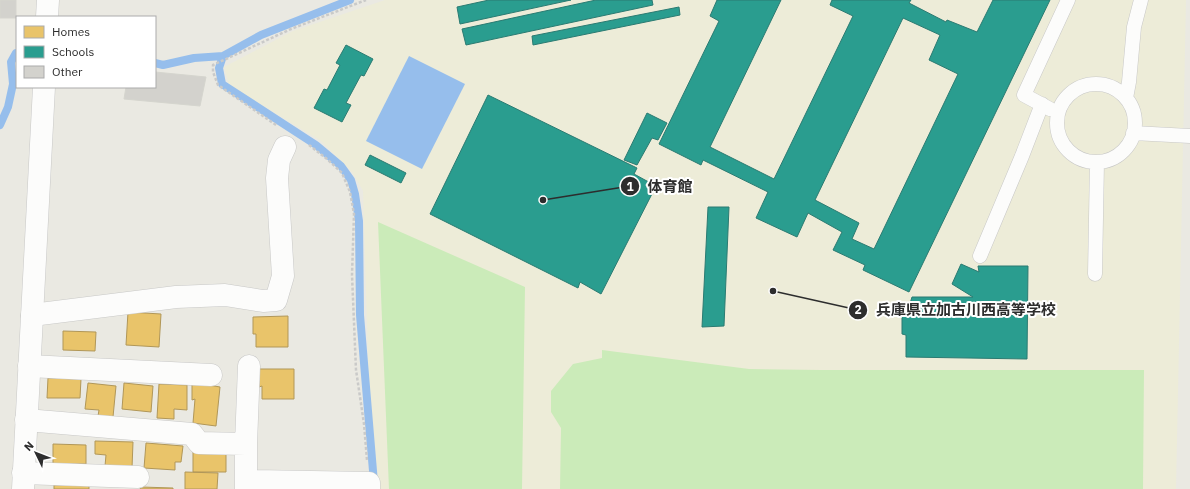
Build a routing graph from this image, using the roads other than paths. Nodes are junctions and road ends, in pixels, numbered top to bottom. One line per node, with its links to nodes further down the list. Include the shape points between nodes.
1 (48, 0): 4 (street)
2 (1068, 0): 7 (lane, via 1024,95)
3 (1141, 0): 6 (lane, via 1134,27)
4 (47, 16)
5 (44, 88): 15 (street)
6 (1126, 98): 8 (lane, via 1106,85 1082,86 1071,92 1063,101); 9 (lane, via 1133,109)
7 (1042, 104): 8 (lane); 13 (lane)
8 (1058, 113): 12 (lane, via 1056,125 1065,148 1085,161)
9 (1133, 134): 10 (lane); 12 (lane, via 1120,154 1109,160)
10 (1190, 136)
11 (283, 138): 15 (street, via 279,160 268,178 283,276 276,300 262,301 225,295 176,297)
12 (1097, 162): 14 (lane)
13 (980, 256)
14 (1096, 274)
15 (32, 315): 16 (street)
16 (29, 366): 18 (street); 19 (street)
17 (249, 366): 20 (street)
18 (211, 375)
19 (26, 420): 20 (street, via 192,434 199,443); 22 (street)
20 (246, 444): 23 (street)
21 (138, 477): 22 (street)
22 (23, 481)
23 (247, 485): 24 (street)
24 (369, 486)

